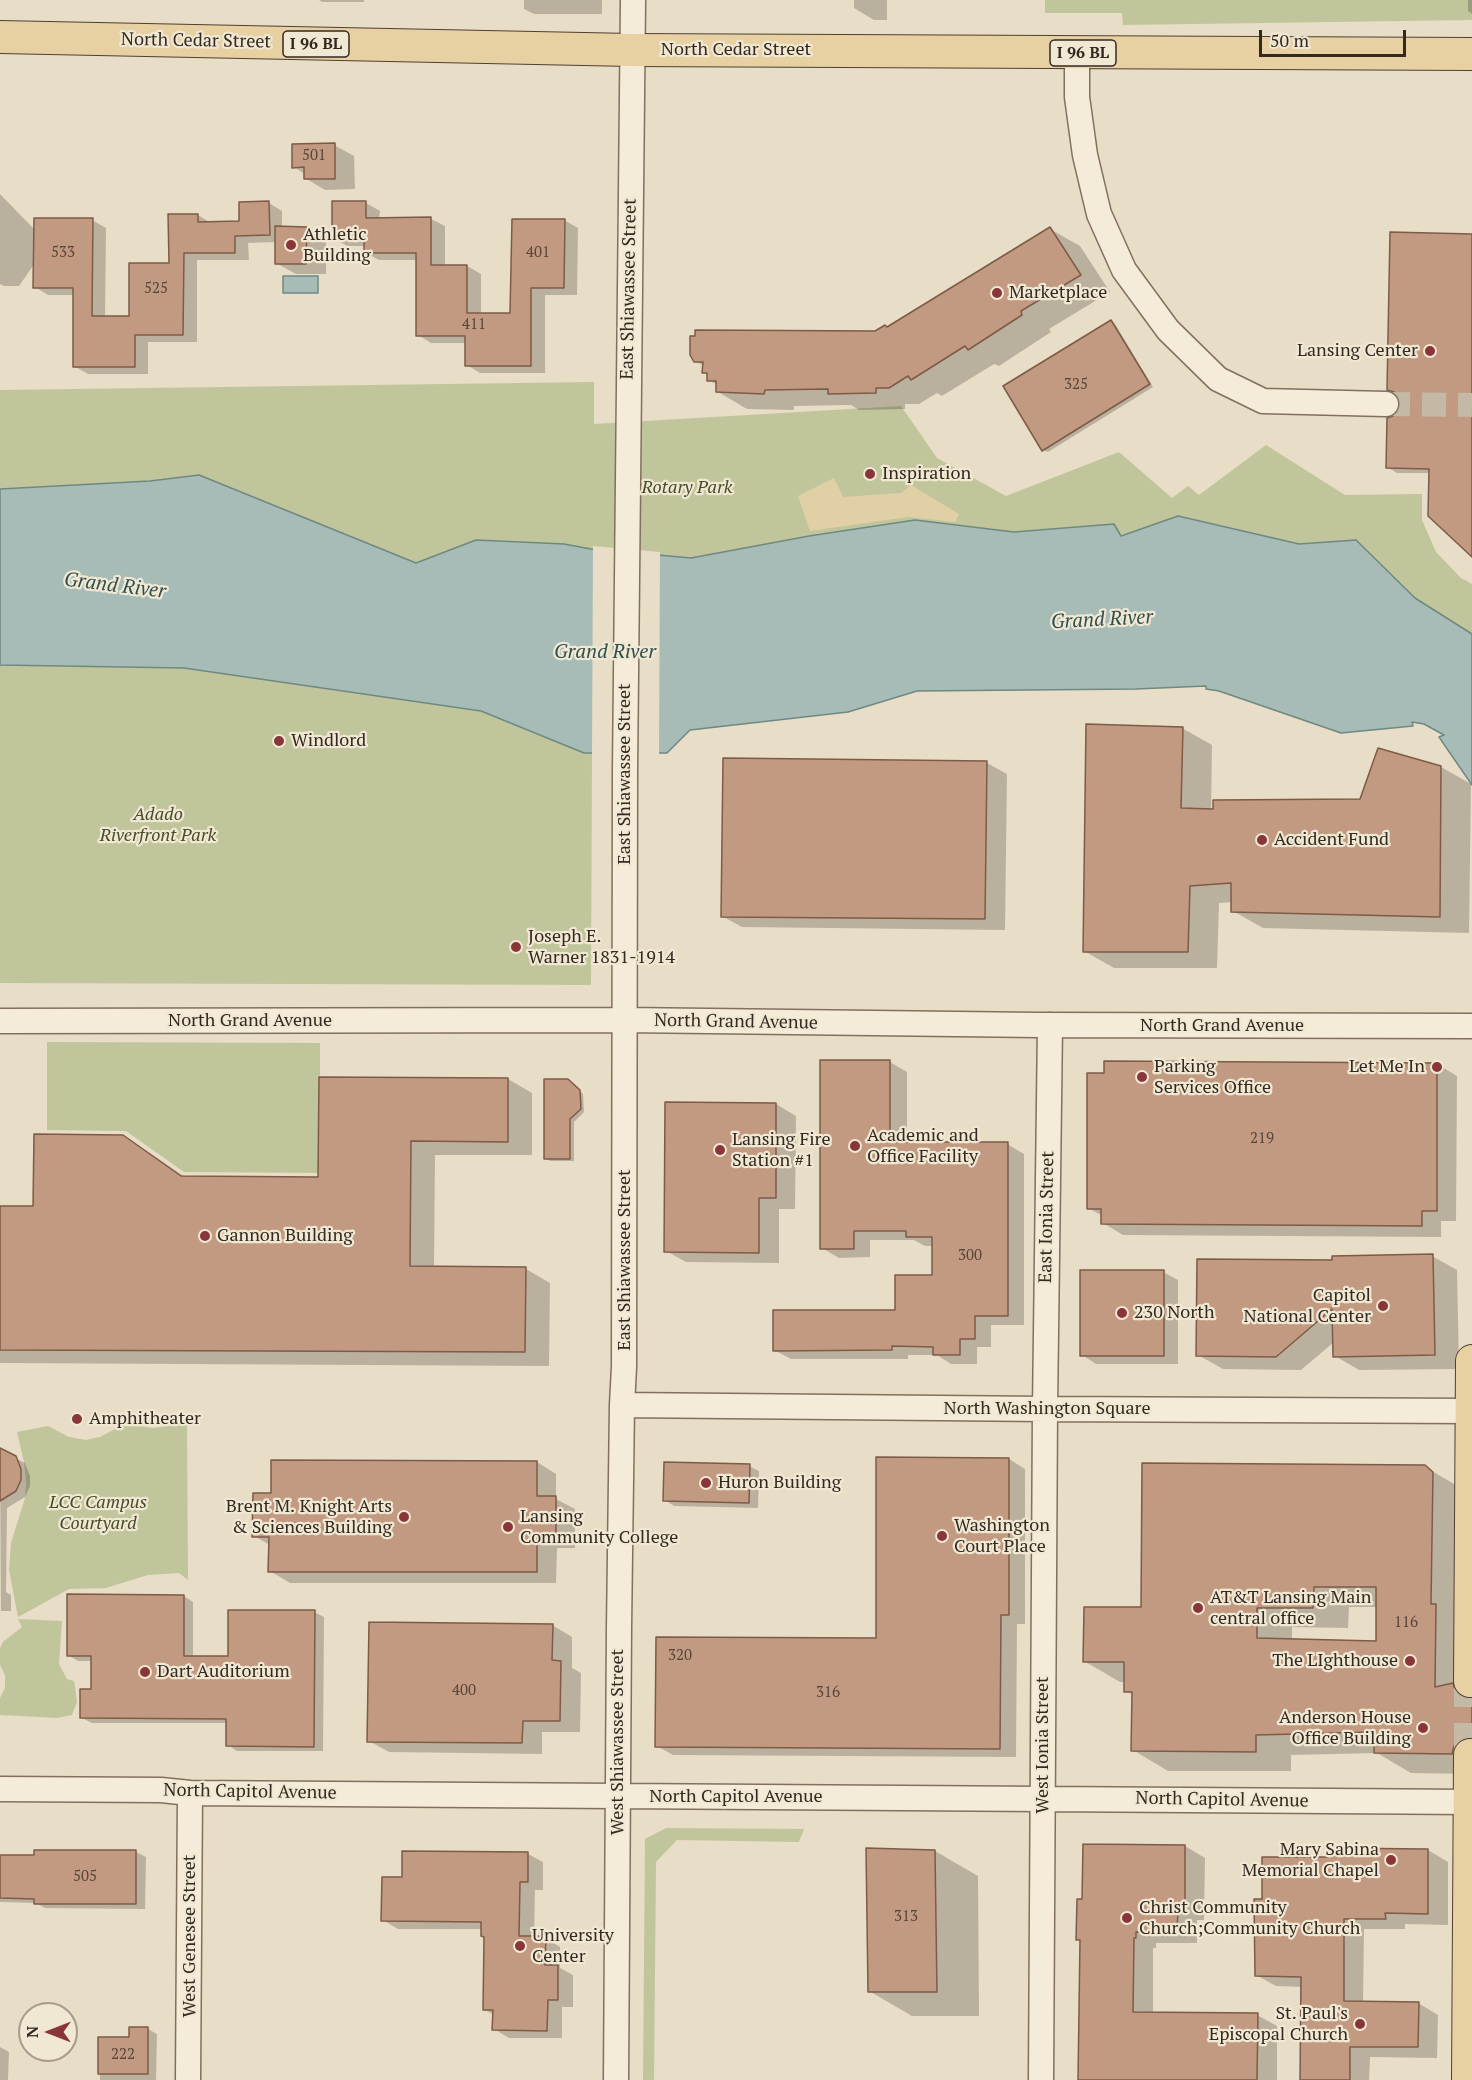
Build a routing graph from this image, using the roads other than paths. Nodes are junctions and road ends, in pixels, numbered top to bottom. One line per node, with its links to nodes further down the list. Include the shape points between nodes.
1 (633, 0): 3 (street, East Shiawassee Street)
2 (0, 37): 3 (main road, North Cedar Street / I 96 BL)
3 (632, 50): 4 (main road, North Cedar Street / I 96 BL); 7 (street, East Shiawassee Street)
4 (1077, 53): 5 (main road, North Cedar Street / I 96 BL); 6 (street, via 1077,97 1084,155 1099,214 1124,270 1168,330 1218,379 1263,401)
5 (1472, 54)
6 (1386, 404)
7 (626, 1020): 8 (street, North Grand Avenue); 9 (street, North Grand Avenue); 12 (street, East Shiawassee Street)
8 (0, 1021)
9 (1050, 1025): 10 (street, North Grand Avenue); 13 (street, East Ionia Street)
10 (1472, 1026)
11 (1472, 1361): 14 (main road)
12 (622, 1405): 13 (street, North Washington Square); 19 (street, West Shiawassee Street)
13 (1045, 1410): 14 (street, North Washington Square); 20 (street, West Ionia Street)
14 (1472, 1411): 15 (main road)
15 (1470, 1681)
16 (1470, 1755): 21 (main road)
17 (0, 1789): 18 (street, North Capitol Avenue)
18 (190, 1792): 19 (street, North Capitol Avenue); 22 (street, West Genesee Street)
19 (619, 1796): 20 (street, North Capitol Avenue); 23 (street, West Shiawassee Street)
20 (1043, 1797): 21 (street, North Capitol Avenue); 24 (street, West Ionia Street)
21 (1471, 1802): 25 (main road)
22 (188, 2080)
23 (616, 2080)
24 (1041, 2080)
25 (1468, 2080)

